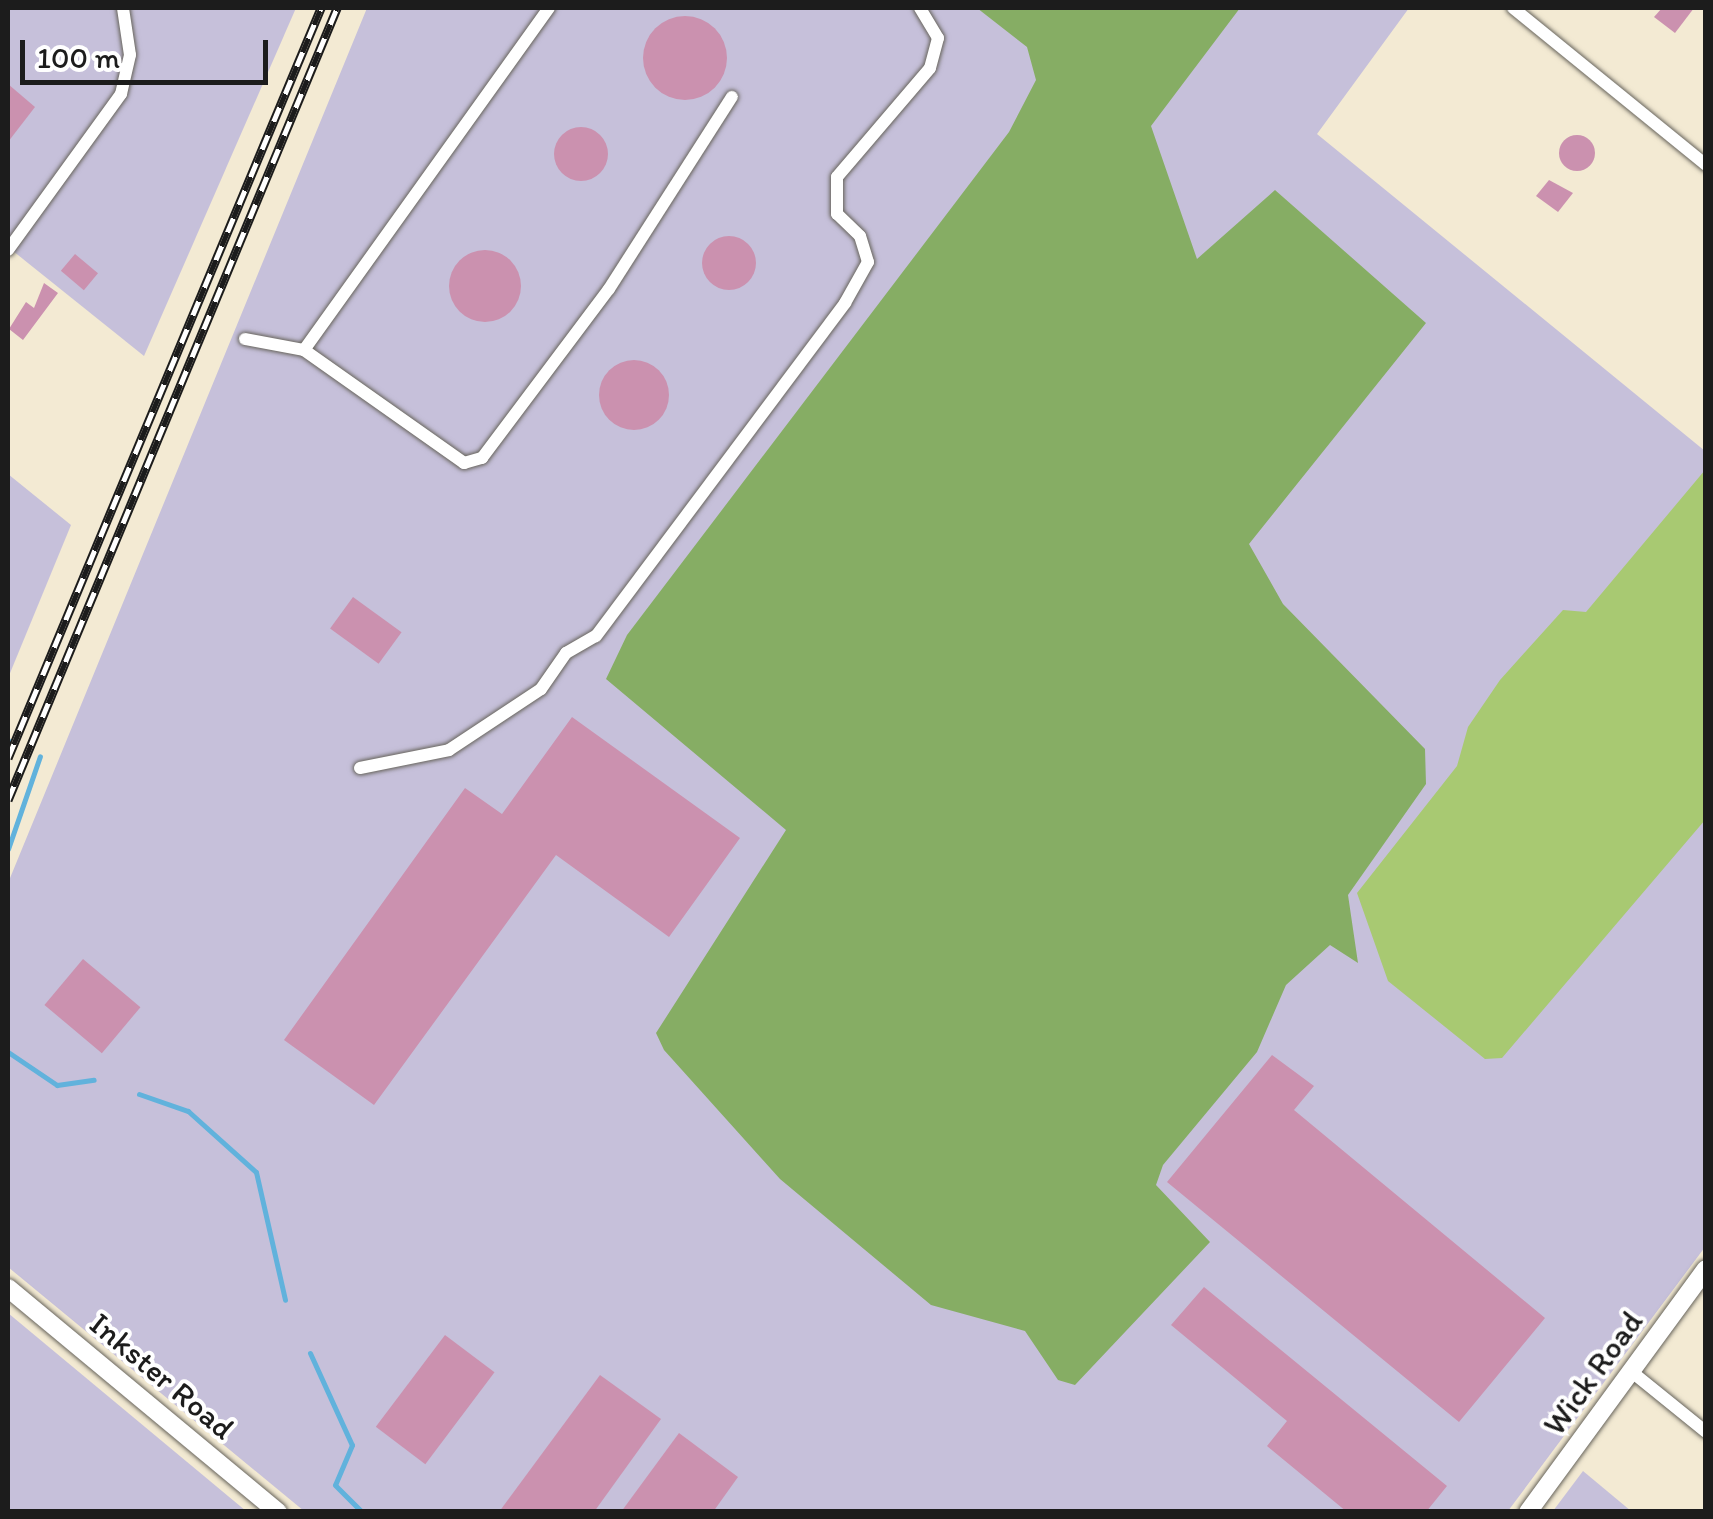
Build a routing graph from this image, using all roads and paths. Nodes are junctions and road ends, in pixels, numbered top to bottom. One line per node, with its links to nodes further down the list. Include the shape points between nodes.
1 (123, 8): 7 (street, via 130,55 120,94)
2 (549, 8): 9 (street)
3 (920, 8): 10 (street, via 938,38 930,68 837,177 837,214 860,236 868,262 845,303 596,636 566,653 540,690 449,750)
4 (1513, 8): 6 (street)
5 (732, 97): 9 (street, via 609,289 482,458 464,463)
6 (1706, 165)
7 (8, 250)
8 (245, 339): 9 (street)
9 (304, 350)
10 (360, 768)
11 (1706, 1269): 13 (street, Wick Road)
12 (8, 1288): 15 (street, Inkster Road)
13 (1632, 1372): 14 (street); 16 (street, Wick Road)
14 (1706, 1432)
15 (278, 1512)
16 (1528, 1512)

